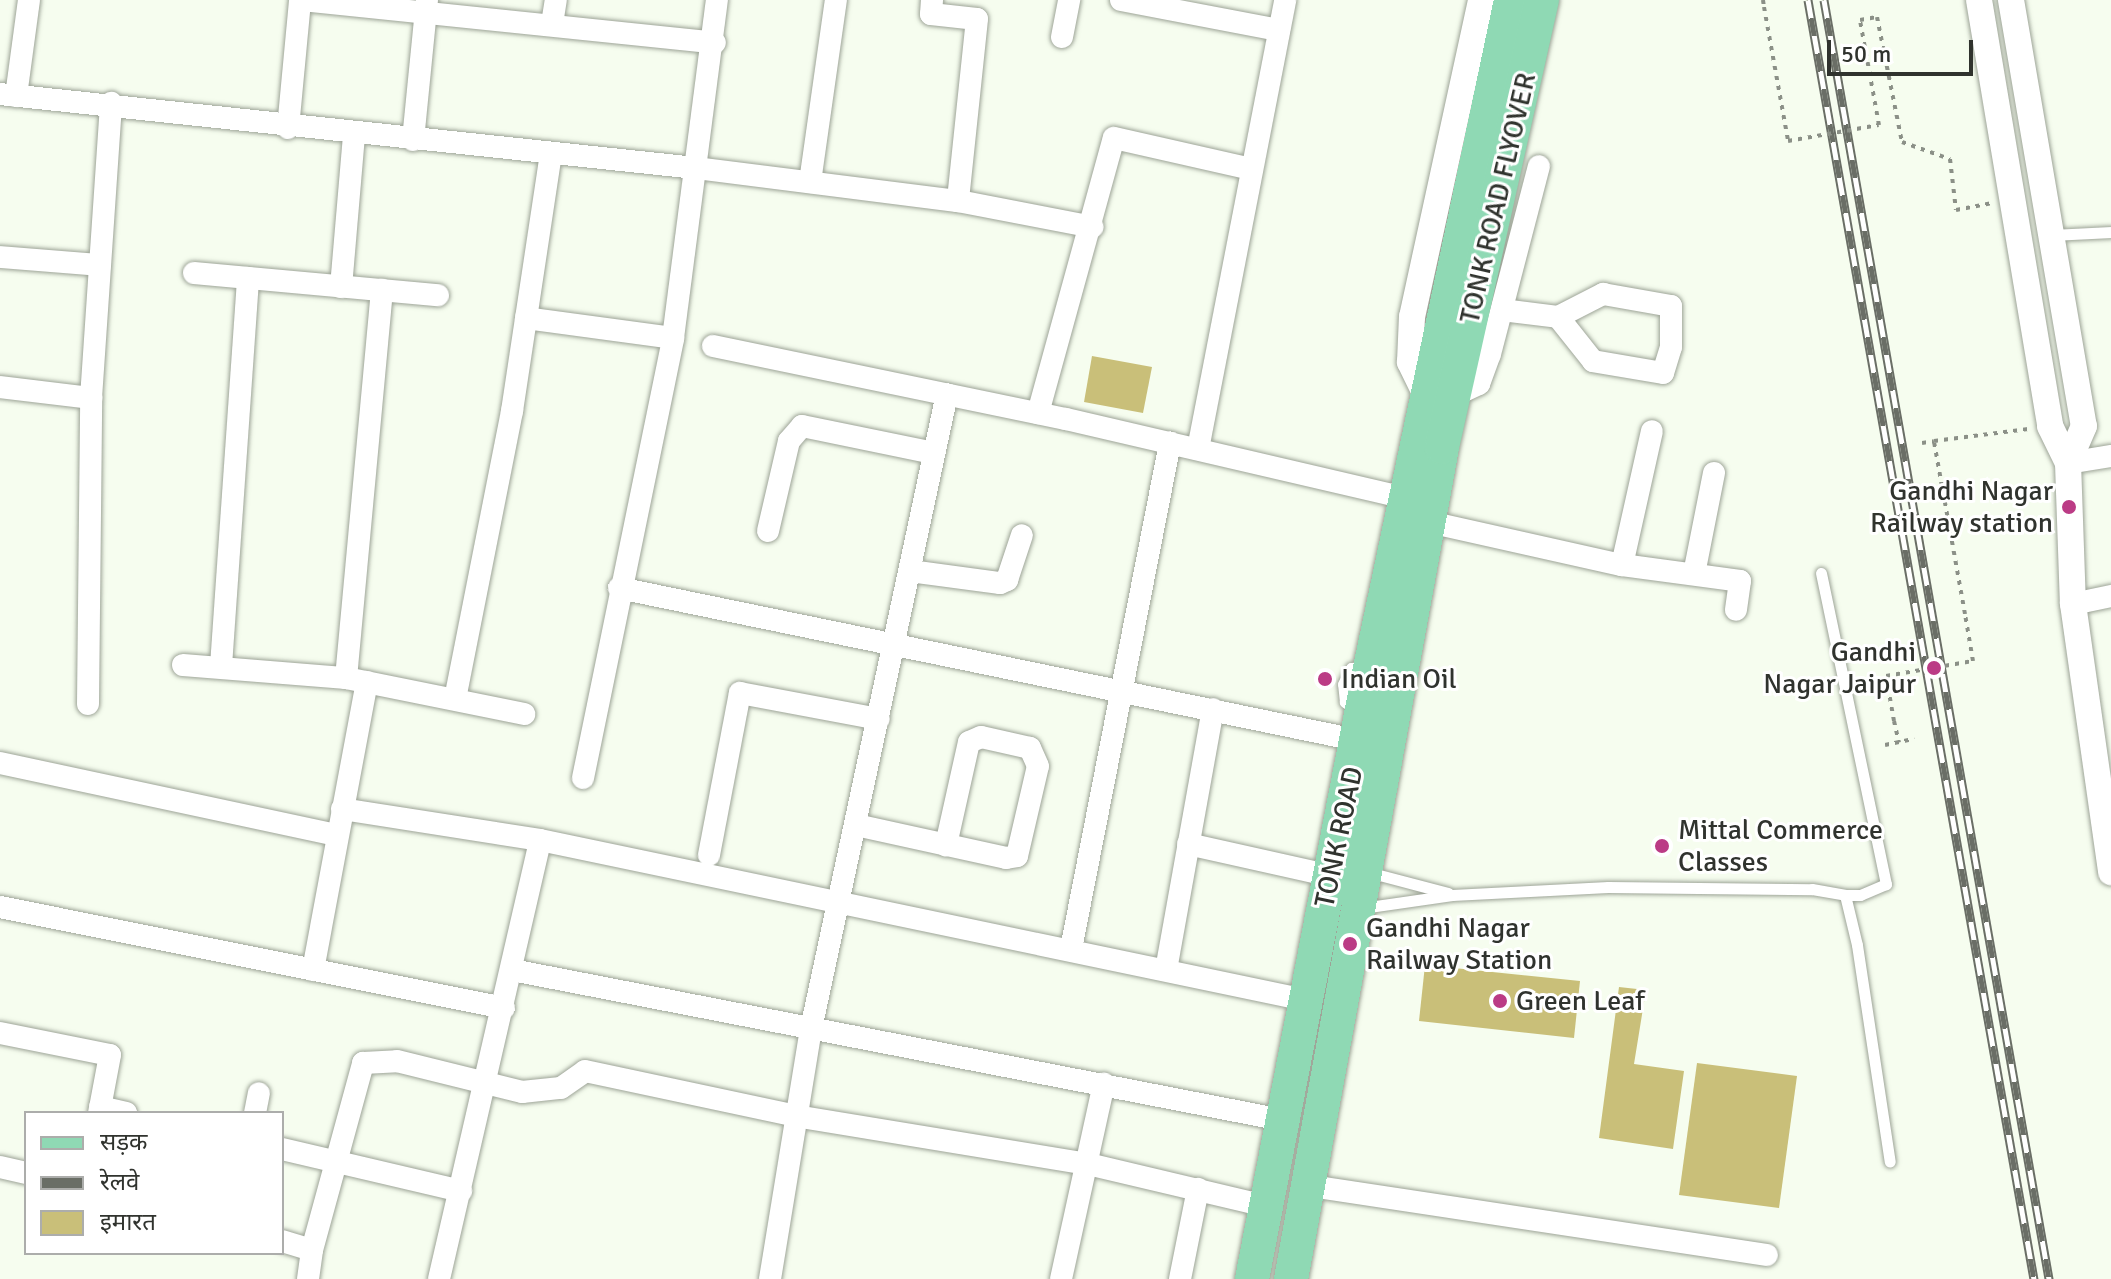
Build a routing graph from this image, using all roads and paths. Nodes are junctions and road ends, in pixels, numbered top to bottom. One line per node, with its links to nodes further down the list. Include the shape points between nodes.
1 (29, 0): 21 (street)
2 (301, 0): 16 (street); 23 (street)
3 (556, 0): 17 (street)
4 (717, 0): 20 (street)
5 (836, 0): 30 (street)
6 (932, 0): 32 (street, via 931,14 977,19)
7 (1069, 0): 19 (street)
8 (1285, 0): 18 (street)
9 (1481, 0): 51 (street, via 1412,317 1410,362)
10 (1511, 0): 48 (main road, TONK ROAD FLYOVER)
11 (1542, 0): 48 (main road, TONK ROAD FLYOVER)
12 (1763, 0): 31 (path, bridge, via 1788,141 1879,125 1860,20 1877,17 1902,142 1950,159 1956,210)
13 (1979, 0): 31 (street)
14 (2011, 0): 35 (street)
15 (1132, 1): 18 (street)
16 (427, 5): 17 (street); 25 (street)
17 (552, 24): 20 (street)
18 (1279, 30): 29 (street)
19 (1062, 37)
20 (715, 43): 28 (street)
21 (8, 95): 22 (street)
22 (111, 103): 23 (street); 37 (street)
23 (288, 128): 24 (street)
24 (354, 134): 25 (street); 40 (street)
25 (413, 140): 26 (street)
26 (551, 154): 28 (street); 45 (street)
27 (1539, 166): 43 (street)
28 (696, 168): 30 (street); 46 (street)
29 (1252, 169): 33 (street, via 1114,138); 59 (street)
30 (810, 182): 32 (street)
31 (2010, 200): 54 (street)
32 (958, 201): 33 (street)
33 (1093, 227): 53 (street)
34 (2111, 232): 35 (lane)
35 (2051, 235): 62 (street, via 2084,426)
36 (0, 257): 37 (street)
37 (100, 265): 52 (street)
38 (194, 273): 39 (street)
39 (248, 278): 40 (street); 77 (street)
40 (341, 287): 41 (street)
41 (382, 290): 42 (street); 78 (street)
42 (438, 295)
43 (1502, 310): 44 (street); 51 (street, via 1479,384)
44 (1558, 317): 44 (street, via 1603,294 1671,306 1671,347 1663,373 1593,361)
45 (526, 318): 46 (street); 80 (street)
46 (673, 338): 71 (street)
47 (713, 346): 50 (street)
48 (1449, 354): 51 (main road, TONK ROAD FLYOVER)
49 (0, 387): 52 (street)
50 (947, 394): 53 (street); 60 (street)
51 (1439, 395): 64 (main road, TONK ROAD)
52 (91, 398): 81 (street)
53 (1038, 413): 57 (street)
54 (2050, 426): 56 (path); 62 (street)
55 (1652, 431): 67 (street)
56 (1934, 441): 58 (path); 87 (path, bridge, via 1973,661 1886,676)
57 (1170, 443): 59 (street); 79 (street)
58 (1922, 443)
59 (1198, 449): 64 (street)
60 (934, 453): 65 (street, via 802,426 789,441); 68 (street)
61 (2111, 456): 62 (street)
62 (2068, 463): 73 (street)
63 (1714, 473): 70 (street)
64 (1418, 510): 67 (street); 85 (main road, TONK ROAD); 85 (main road, TONK ROAD, via 1370,668)
65 (768, 531)
66 (1022, 535): 68 (street, via 1007,580 1000,583)
67 (1622, 565): 70 (street)
68 (910, 571): 75 (street)
69 (1821, 573): 102 (lane, via 1886,884)
70 (1694, 574): 74 (street, via 1740,581)
71 (619, 588): 75 (street); 90 (street)
72 (2111, 596): 73 (street)
73 (2073, 604): 99 (street)
74 (1736, 610)
75 (894, 647): 79 (street); 84 (street)
76 (183, 665): 77 (street)
77 (221, 666): 78 (street)
78 (356, 680): 80 (street); 91 (street)
79 (1118, 690): 82 (street); 106 (street)
80 (455, 699): 83 (street)
81 (88, 704)
82 (1213, 709): 85 (street); 95 (street)
83 (524, 714)
84 (879, 719): 92 (street); 97 (street, via 740,693)
85 (1371, 733): 98 (main road, TONK ROAD); 100 (main road, TONK ROAD)
86 (1914, 739): 87 (path)
87 (1899, 742): 88 (path)
88 (1885, 745)
89 (0, 763): 93 (street)
90 (583, 778)
91 (342, 809): 93 (street); 94 (street)
92 (856, 825): 96 (street); 103 (street)
93 (337, 835): 107 (street)
94 (540, 840): 103 (street); 108 (street)
95 (1188, 844): 100 (street); 109 (street)
96 (946, 845): 96 (street, via 1017,856 1038,766 1030,748 981,737 969,742)
97 (709, 855)
98 (1367, 871): 101 (lane); 105 (main road, TONK ROAD)
99 (2111, 872)
100 (1331, 876): 110 (main road, TONK ROAD)
101 (1452, 895): 102 (lane, via 1652,887 1812,889); 105 (lane)
102 (1845, 895): 121 (lane)
103 (841, 900): 106 (street); 112 (street)
104 (0, 907): 107 (street)
105 (1358, 909): 125 (main road, TONK ROAD)
106 (1071, 949): 109 (street)
107 (313, 970): 111 (street)
108 (512, 970): 111 (street); 112 (street)
109 (1166, 970): 110 (street)
110 (1305, 1000): 118 (main road, TONK ROAD)
111 (504, 1008): 114 (street)
112 (811, 1029): 115 (street); 117 (street)
113 (0, 1033): 116 (street, via 110,1055)
114 (484, 1083): 117 (street, via 522,1092 561,1088 585,1071); 120 (street, via 397,1061 363,1063); 127 (street)
115 (1104, 1084): 118 (street); 122 (street)
116 (99, 1110)
117 (801, 1117): 122 (street); 134 (street)
118 (1282, 1120): 128 (main road, TONK ROAD)
119 (284, 1149): 120 (street)
120 (335, 1161): 127 (street); 130 (street)
121 (1890, 1162)
122 (1088, 1164): 126 (street); 135 (street)
123 (0, 1167): 124 (street)
124 (24, 1173)
125 (1311, 1186): 131 (street); 138 (main road, TONK ROAD)
126 (1198, 1189): 128 (street); 136 (street)
127 (461, 1191): 133 (street)
128 (1266, 1206): 137 (main road, TONK ROAD)
129 (284, 1242): 130 (street)
130 (312, 1250): 132 (street)
131 (1767, 1255)
132 (308, 1279)
133 (439, 1279)
134 (770, 1279)
135 (1061, 1279)
136 (1180, 1279)
137 (1252, 1279)
138 (1291, 1279)

